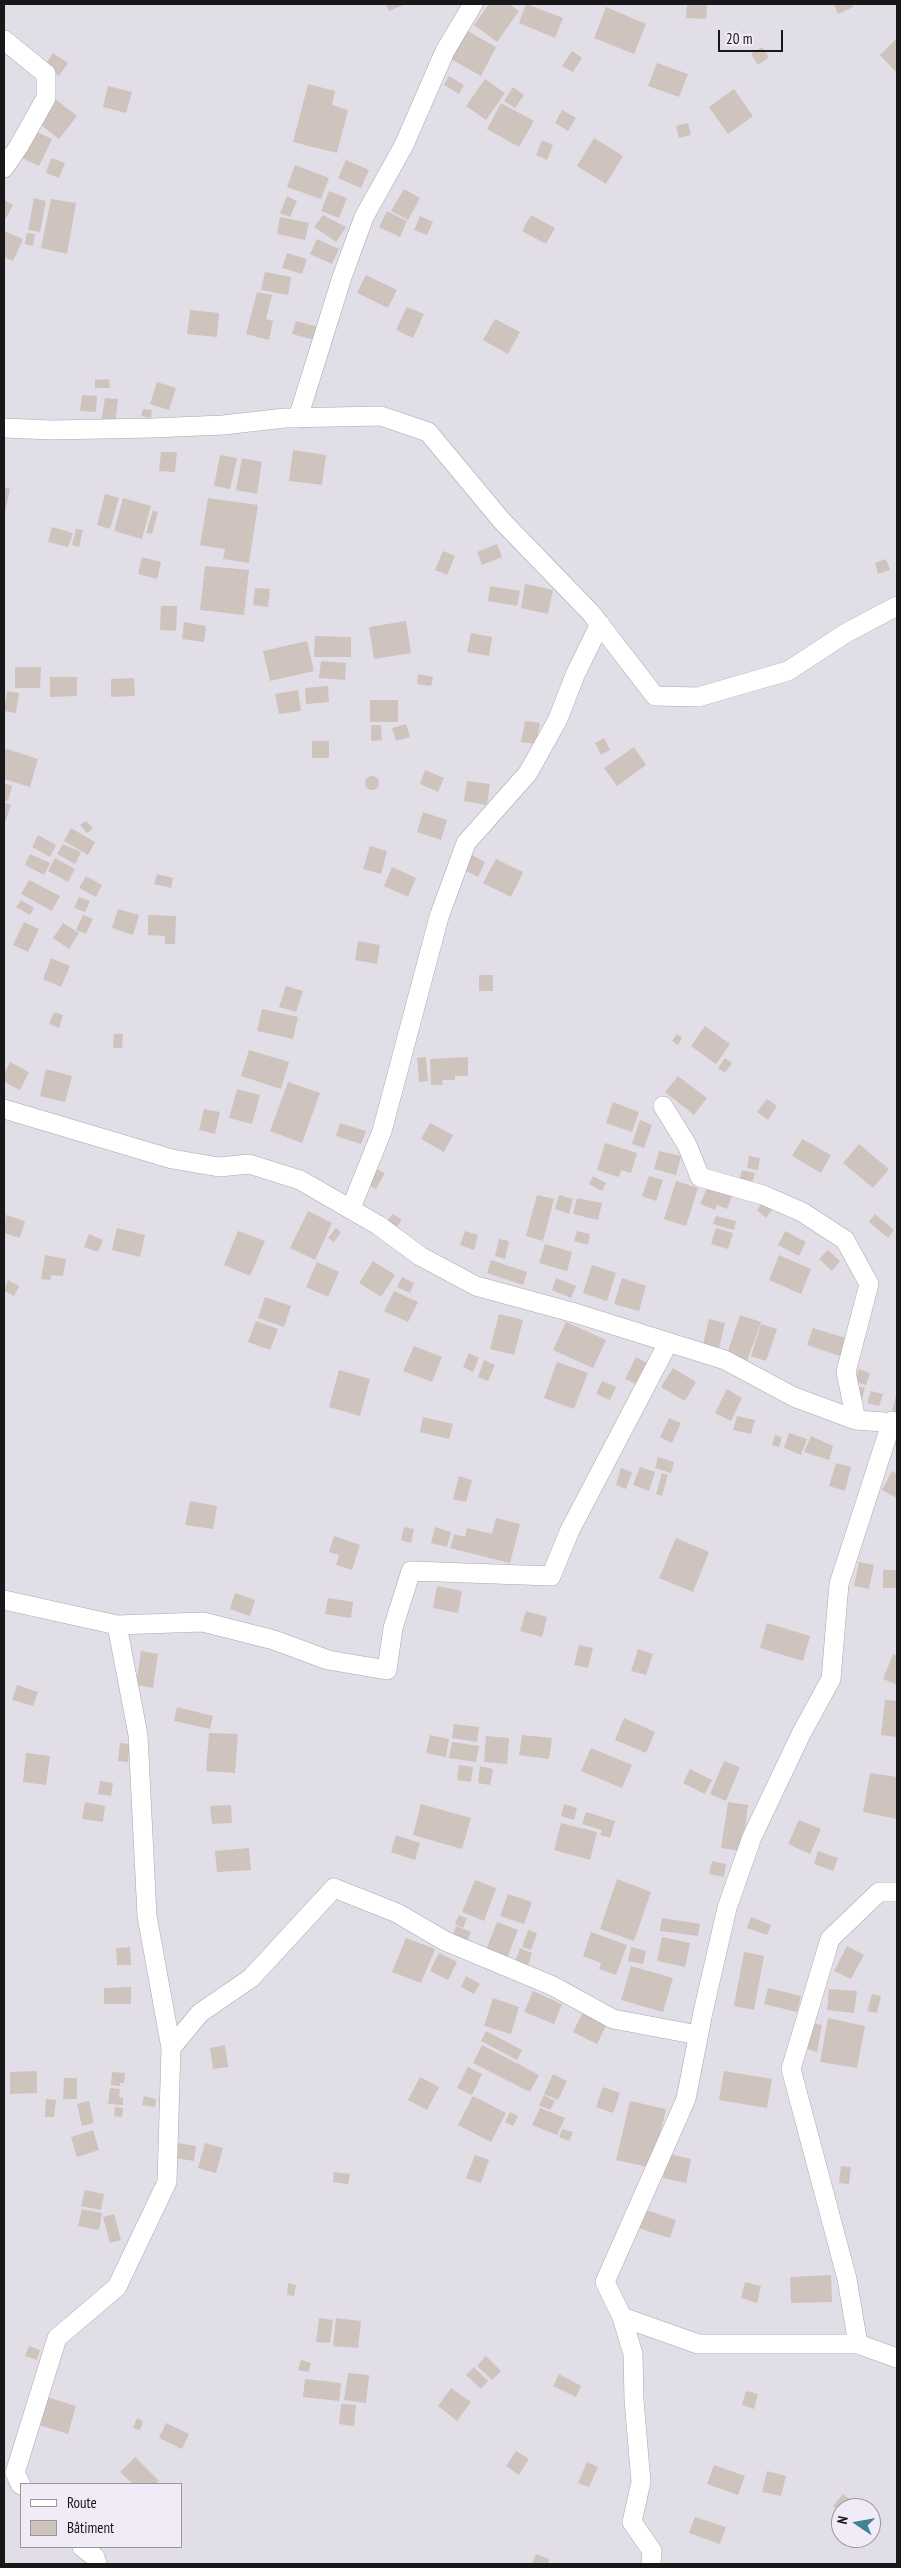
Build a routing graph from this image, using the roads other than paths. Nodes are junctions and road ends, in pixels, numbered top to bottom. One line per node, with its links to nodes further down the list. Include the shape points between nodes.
1 (473, 4): 4 (street, via 445,51 404,145 364,217)
2 (4, 40): 3 (street, via 46,74 46,98)
3 (4, 168)
4 (298, 418): 5 (street, via 153,428); 7 (street, via 381,416 428,432 502,521)
5 (4, 428)
6 (897, 606): 7 (street, via 846,633 788,671 698,697 656,696)
7 (600, 624): 10 (street, via 558,719 528,772 466,843 439,917 382,1131)
8 (663, 1106): 12 (street, via 687,1145 700,1177 763,1195 802,1212 845,1240 869,1284 846,1372)
9 (4, 1109): 10 (street, via 172,1158 219,1167 249,1164 300,1180)
10 (351, 1208): 11 (street, via 420,1256 476,1286)
11 (668, 1343): 12 (street, via 725,1360 794,1397); 15 (street, via 570,1530 551,1576 412,1570 393,1628 387,1670 328,1660 274,1640 203,1622)
12 (856, 1420): 13 (street)
13 (895, 1422): 17 (street, via 839,1584 831,1679 752,1837 727,1908)
14 (4, 1600): 15 (street)
15 (117, 1625): 18 (street, via 138,1735 147,1916)
16 (897, 1892): 20 (street, via 879,1892 830,1939 791,2069 847,2279)
17 (698, 2035): 18 (street, via 613,2019 553,1986 445,1941 397,1913 334,1888 252,1978 200,2013); 19 (street, via 686,2099 605,2282)
18 (171, 2048): 22 (street, via 167,2182 117,2287 57,2338 15,2473)
19 (622, 2317): 20 (street, via 698,2344); 25 (street, via 633,2354 641,2474 632,2522 652,2551)
20 (858, 2344): 21 (street)
21 (897, 2358)
22 (20, 2483)
23 (83, 2548): 24 (street, via 95,2557)
24 (97, 2564)
25 (651, 2564)

